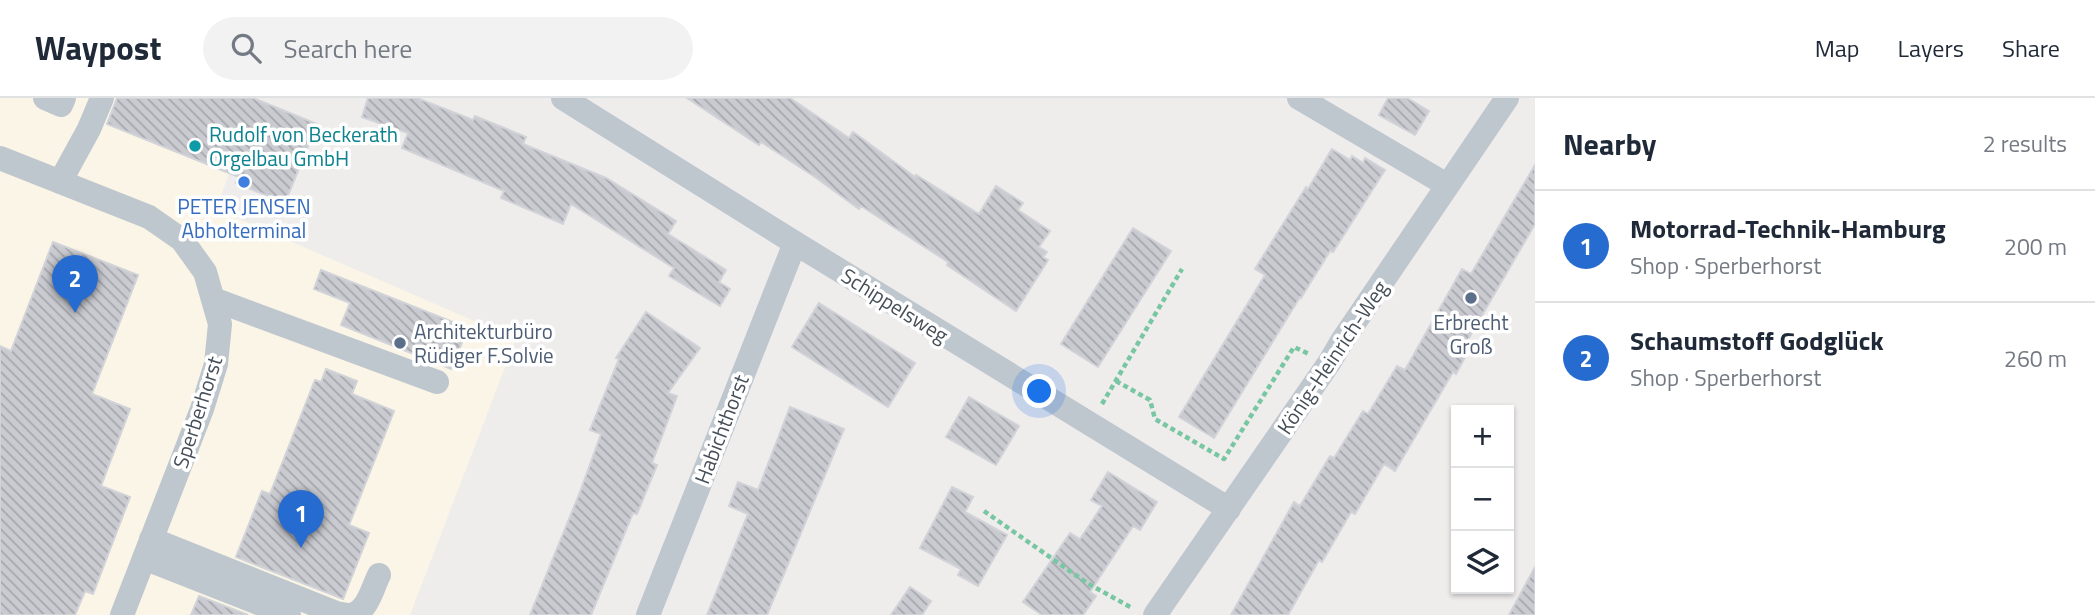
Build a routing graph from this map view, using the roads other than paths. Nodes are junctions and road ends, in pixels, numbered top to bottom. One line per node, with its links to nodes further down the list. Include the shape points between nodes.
1 (45, 98): 2 (street, via 61,104)
2 (64, 98)
3 (102, 98): 8 (street)
4 (563, 98): 10 (street, Schippelsweg)
5 (1299, 98): 9 (street)
6 (1507, 98): 9 (street, König-Heinrich-Weg)
7 (0, 158): 8 (street, Sperberhorst)
8 (60, 182): 11 (street, Sperberhorst, via 149,217 181,240 205,272)
9 (1447, 185): 13 (street, König-Heinrich-Weg)
10 (794, 243): 13 (street, Schippelsweg); 20 (street, Habichthorst)
11 (213, 299): 12 (street); 14 (street, Sperberhorst, via 220,324 216,364)
12 (438, 382)
13 (1229, 509): 16 (street, König-Heinrich-Weg)
14 (148, 549): 17 (street, Sperberhorst); 18 (street); 19 (street)
15 (379, 575): 19 (street, via 364,608)
16 (1145, 612)
17 (122, 615)
18 (289, 615)
19 (350, 615)
20 (648, 615)

